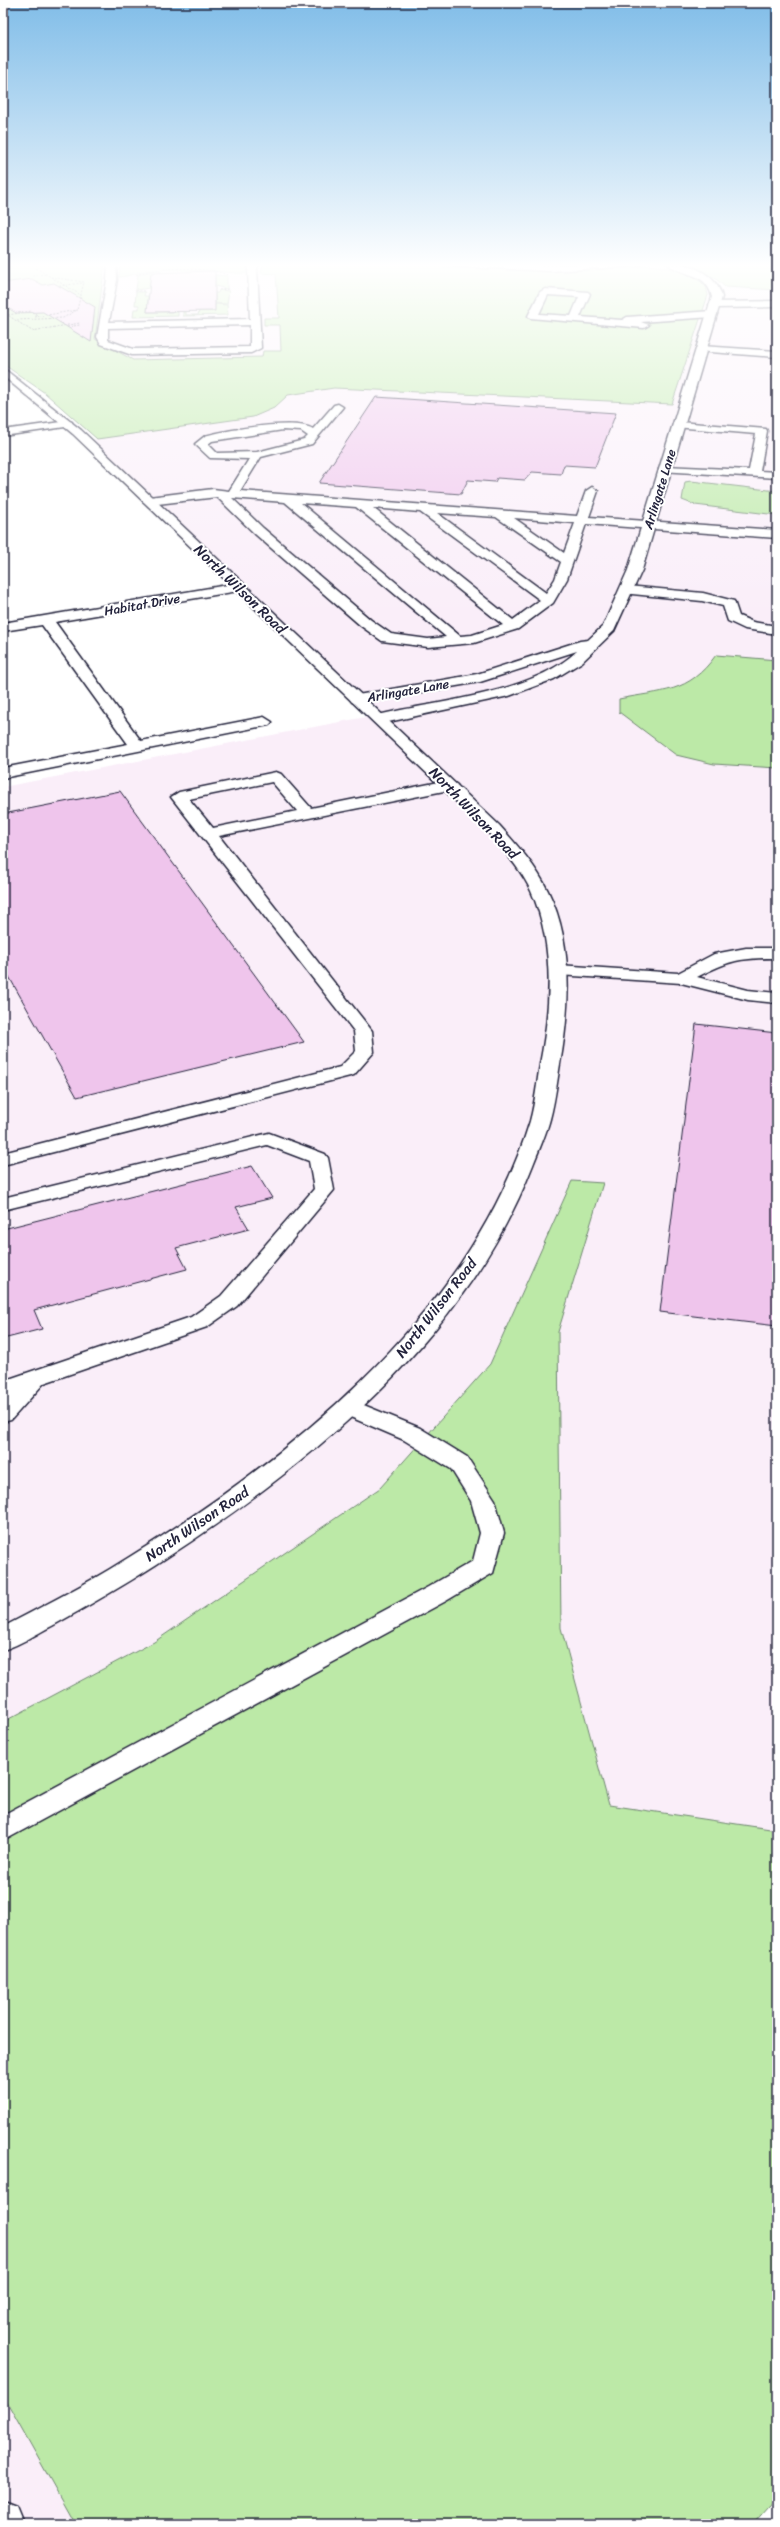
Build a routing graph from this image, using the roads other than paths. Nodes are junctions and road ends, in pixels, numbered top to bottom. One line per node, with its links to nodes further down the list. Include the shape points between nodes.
1 (15, 381): 4 (street, North Wilson Road)
2 (692, 381): 5 (street, Arlingate Lane)
3 (338, 407): 9 (lane)
4 (68, 424): 8 (street); 17 (street, North Wilson Road)
5 (679, 425): 7 (lane); 11 (street, Arlingate Lane)
6 (777, 430): 7 (lane)
7 (762, 431): 12 (lane)
8 (3, 433)
9 (314, 435): 10 (lane, via 308,442); 10 (lane, via 304,428 283,427 209,438 202,444 214,456)
10 (257, 455): 15 (lane)
11 (665, 469): 12 (lane); 22 (street, Arlingate Lane)
12 (754, 473): 13 (lane)
13 (777, 475)
14 (592, 491): 21 (lane)
15 (227, 494): 16 (lane); 17 (lane, via 203,493); 33 (lane, via 259,531 366,624 387,638 428,644)
16 (288, 499): 18 (lane); 33 (lane)
17 (149, 501): 25 (street, North Wilson Road)
18 (360, 504): 19 (lane); 29 (lane)
19 (423, 508): 20 (lane); 27 (lane)
20 (499, 514): 21 (lane); 24 (lane)
21 (583, 520): 22 (lane); 24 (lane)
22 (648, 525): 23 (lane); 26 (street, Arlingate Lane)
23 (777, 534)
24 (568, 562): 27 (lane)
25 (238, 587): 28 (street, Habitat Drive); 34 (street, North Wilson Road)
26 (627, 590): 31 (lane, via 703,597 729,604 733,618 750,626); 32 (street, Arlingate Lane, via 609,628)
27 (548, 600): 29 (lane)
28 (46, 620): 30 (street, Habitat Drive); 37 (street)
29 (513, 626): 33 (lane, via 474,639)
30 (3, 627)
31 (777, 630)
32 (597, 639): 34 (street, Arlingate Lane, via 480,678); 35 (street, Arlingate Lane, via 577,659 549,676 504,693)
33 (458, 641)
34 (357, 699): 35 (street, North Wilson Road)
35 (379, 719): 39 (street, North Wilson Road)
36 (264, 722): 37 (street)
37 (136, 746): 38 (street)
38 (3, 773)
39 (449, 785): 40 (lane); 43 (street, North Wilson Road, via 506,842 532,876 546,910)
40 (307, 813): 41 (lane); 41 (lane, via 276,777 179,797)
41 (209, 832): 46 (lane, via 363,1031 366,1052 347,1071)
42 (777, 953): 44 (lane, via 746,953 720,958)
43 (558, 970): 44 (lane); 50 (street, North Wilson Road, via 554,1064 542,1116 525,1167 502,1215 472,1266 428,1323 378,1380)
44 (681, 978): 45 (lane, via 748,995)
45 (777, 998)
46 (3, 1159)
47 (3, 1204): 48 (lane, via 269,1138 318,1158 324,1190 229,1301 199,1322)
48 (36, 1379): 49 (lane); 51 (lane)
49 (3, 1389)
50 (349, 1407): 52 (street, North Wilson Road, via 250,1489 122,1575); 53 (lane, via 412,1434 459,1463 483,1500 492,1533 484,1566 437,1594)
51 (3, 1414)
52 (3, 1640)
53 (3, 1829)
54 (3, 2520): 55 (lane)
55 (5, 2524)

